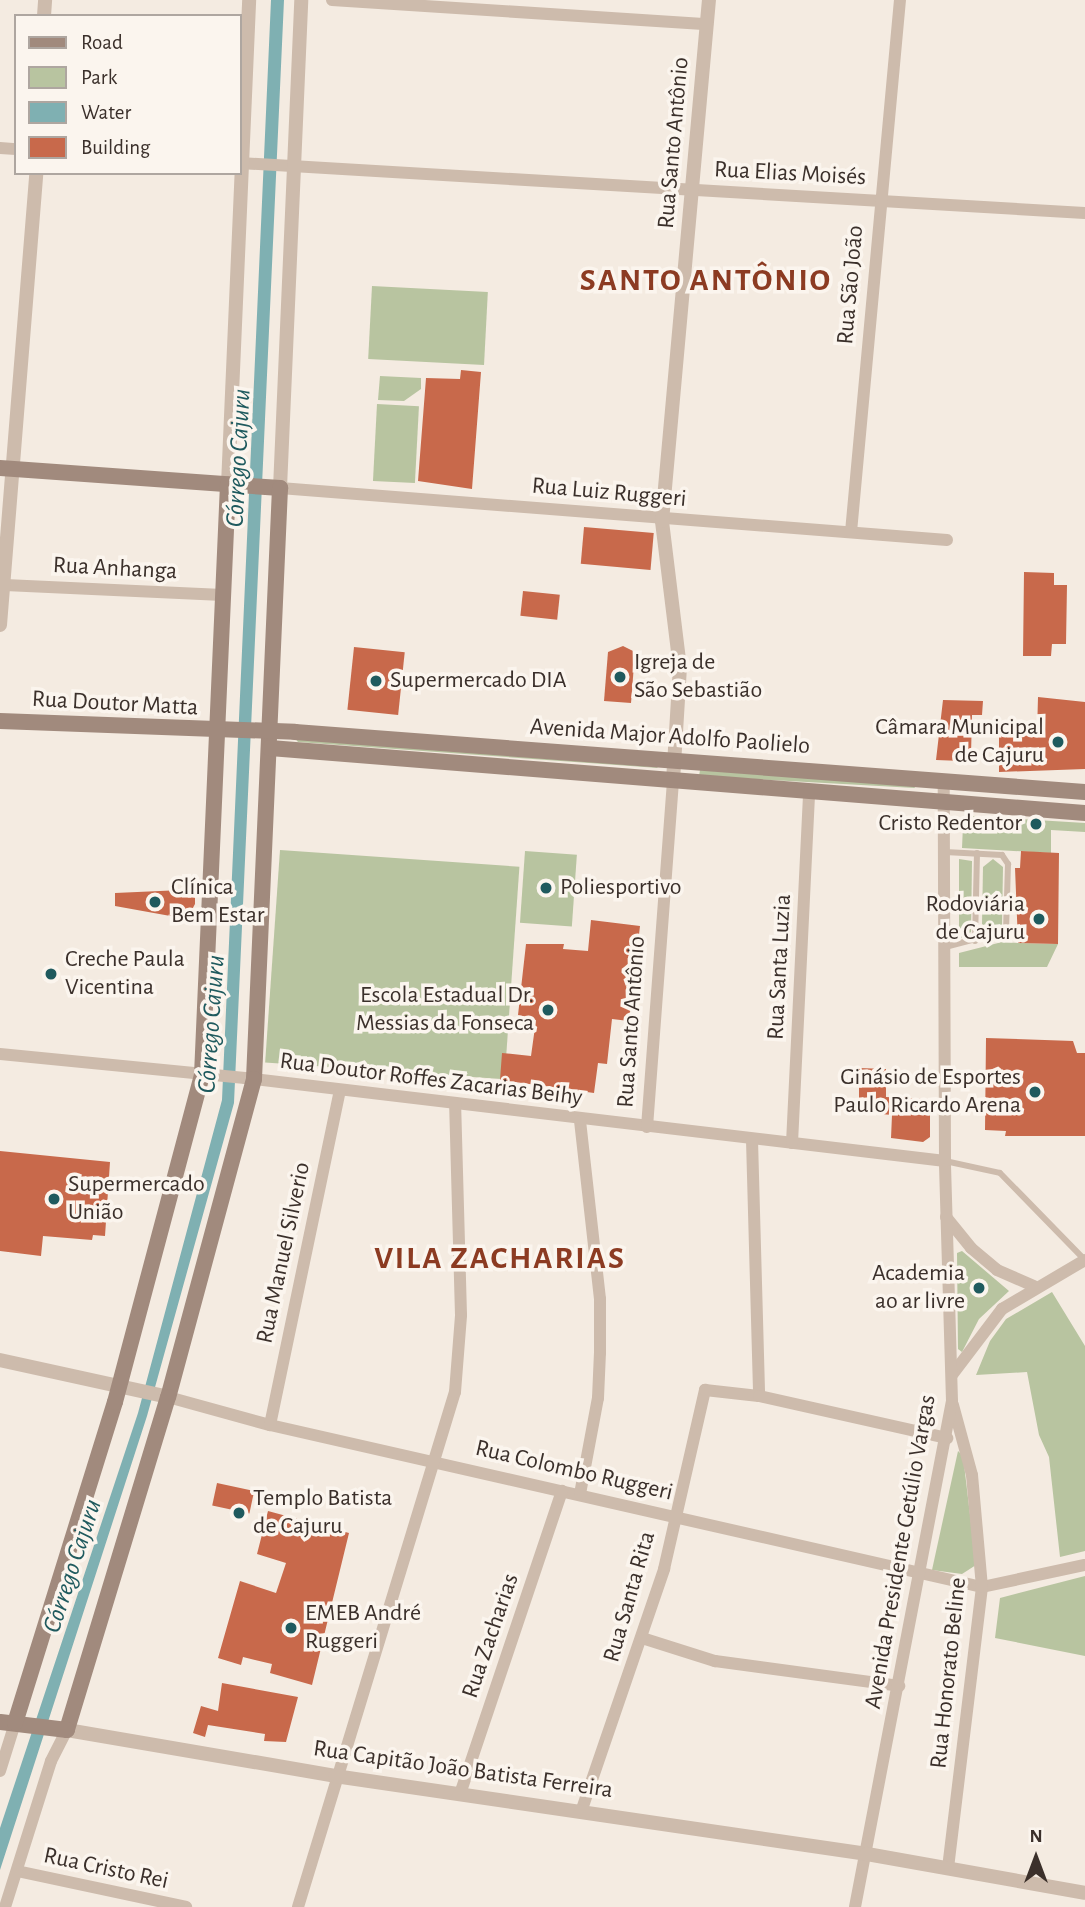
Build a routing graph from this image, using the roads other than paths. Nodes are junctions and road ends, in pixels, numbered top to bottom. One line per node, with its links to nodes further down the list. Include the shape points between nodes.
1 (249, 0): 7 (street)
2 (301, 0): 8 (street)
3 (332, 0): 6 (street)
4 (709, 0): 6 (street, Rua Santo Antônio)
5 (900, 0): 11 (street, Rua São João)
6 (707, 24): 10 (street, Rua Santo Antônio)
7 (245, 163): 8 (street, Rua Elias Moisés); 14 (street)
8 (287, 165): 10 (street, Rua Elias Moisés); 15 (street)
9 (36, 175): 13 (street)
10 (694, 190): 11 (street, Rua Elias Moisés); 16 (street, Rua Santo Antônio)
11 (880, 200): 12 (street, Rua Elias Moisés); 17 (street, Rua São João)
12 (1085, 213)
13 (8, 469): 14 (main road); 19 (street)
14 (234, 486): 15 (main road); 20 (main road)
15 (274, 488): 16 (street, Rua Luiz Ruggeri); 25 (main road)
16 (663, 521): 17 (street, Rua Luiz Ruggeri); 26 (street, Rua Santo Antônio, via 681,668)
17 (851, 532): 18 (street, Rua Luiz Ruggeri)
18 (947, 540)
19 (5, 584): 20 (street, Rua Anhanga); 21 (street)
20 (223, 594): 23 (main road)
21 (0, 625)
22 (0, 721): 23 (main road, Rua Doutor Matta)
23 (221, 732): 24 (main road, Rua Doutor Matta); 38 (main road)
24 (252, 733): 25 (main road, Avenida Major Adolfo Paolielo)
25 (270, 741): 26 (main road, Avenida Major Adolfo Paolielo); 27 (main road, Avenida Major Adolfo Paolielo); 39 (main road)
26 (675, 760): 27 (street, Rua Santo Antônio); 28 (main road, Avenida Major Adolfo Paolielo)
27 (673, 781): 30 (main road, Avenida Major Adolfo Paolielo); 43 (street, Rua Santo Antônio)
28 (944, 782): 29 (main road, Avenida Major Adolfo Paolielo); 31 (street, Avenida Presidente Getúlio Vargas)
29 (1085, 792)
30 (809, 794): 31 (main road, Avenida Major Adolfo Paolielo); 45 (street, Rua Santa Luzia)
31 (944, 802): 32 (main road, Avenida Major Adolfo Paolielo); 33 (street, Avenida Presidente Getúlio Vargas)
32 (1085, 813)
33 (945, 852): 34 (lane); 36 (street, Avenida Presidente Getúlio Vargas)
34 (977, 853): 35 (lane); 35 (lane, via 1006,858 1009,926 1001,935)
35 (975, 941): 36 (lane)
36 (945, 947): 46 (street, Avenida Presidente Getúlio Vargas)
37 (0, 1054): 38 (street, Rua Doutor Roffes Zacarias Beihy)
38 (207, 1075): 39 (street, Rua Doutor Roffes Zacarias Beihy); 52 (main road)
39 (249, 1078): 40 (street, Rua Doutor Roffes Zacarias Beihy); 53 (main road)
40 (340, 1090): 41 (street, Rua Doutor Roffes Zacarias Beihy); 56 (street, Rua Manuel Silverio)
41 (455, 1103): 42 (street, Rua Doutor Roffes Zacarias Beihy); 58 (street, via 461,1326 455,1392)
42 (580, 1121): 43 (street, Rua Doutor Roffes Zacarias Beihy); 60 (street, via 600,1299 600,1353 598,1398)
43 (647, 1127): 44 (street, Rua Doutor Roffes Zacarias Beihy)
44 (752, 1140): 45 (street, Rua Doutor Roffes Zacarias Beihy); 54 (street)
45 (792, 1143): 46 (street, Rua Doutor Roffes Zacarias Beihy)
46 (945, 1161): 47 (street, Avenida Presidente Getúlio Vargas); 48 (lane, via 1000,1173)
47 (946, 1217): 49 (street, via 997,1270); 51 (street, Avenida Presidente Getúlio Vargas)
48 (1085, 1260): 49 (street)
49 (1034, 1286): 51 (street, via 1002,1309)
50 (0, 1360): 52 (street)
51 (952, 1376): 55 (street, Avenida Presidente Getúlio Vargas)
52 (123, 1386): 53 (street); 67 (main road)
53 (163, 1396): 56 (street, Rua Colombo Ruggeri); 68 (main road)
54 (759, 1396): 57 (street, Rua Santa Rita); 61 (street, Rua Santa Rita, via 711,1388 702,1393)
55 (952, 1401): 57 (street, Avenida Presidente Getúlio Vargas); 64 (street, Rua Honorato Beline, via 972,1475)
56 (270, 1425): 58 (street, Rua Colombo Ruggeri)
57 (947, 1438): 63 (street, Avenida Presidente Getúlio Vargas)
58 (437, 1464): 59 (street, Rua Colombo Ruggeri); 70 (street)
59 (562, 1491): 60 (street, Rua Colombo Ruggeri); 71 (street, Rua Zacharias)
60 (580, 1494): 61 (street, Rua Colombo Ruggeri)
61 (674, 1518): 63 (street, Rua Colombo Ruggeri); 65 (street, Rua Santa Rita)
62 (1085, 1566): 64 (street)
63 (921, 1576): 64 (street, Rua Colombo Ruggeri); 66 (street, Avenida Presidente Getúlio Vargas)
64 (982, 1587): 74 (street, Rua Honorato Beline)
65 (642, 1638): 66 (street, via 715,1661); 72 (street, Rua Santa Rita)
66 (899, 1686): 73 (street, Avenida Presidente Getúlio Vargas)
67 (12, 1723): 68 (main road); 69 (street)
68 (60, 1729): 70 (street, Rua Capitão João Batista Ferreira); 75 (street)
69 (0, 1771)
70 (335, 1776): 71 (street, Rua Capitão João Batista Ferreira); 79 (street)
71 (460, 1794): 72 (street, Rua Capitão João Batista Ferreira)
72 (582, 1809): 73 (street, Rua Capitão João Batista Ferreira)
73 (867, 1854): 74 (street, Rua Capitão João Batista Ferreira); 80 (street, Avenida Presidente Getúlio Vargas)
74 (948, 1868): 76 (street, Rua Capitão João Batista Ferreira)
75 (17, 1871): 77 (street); 78 (street, Rua Cristo Rei)
76 (1085, 1894)
77 (5, 1907)
78 (186, 1907)
79 (299, 1907)
80 (855, 1907)

